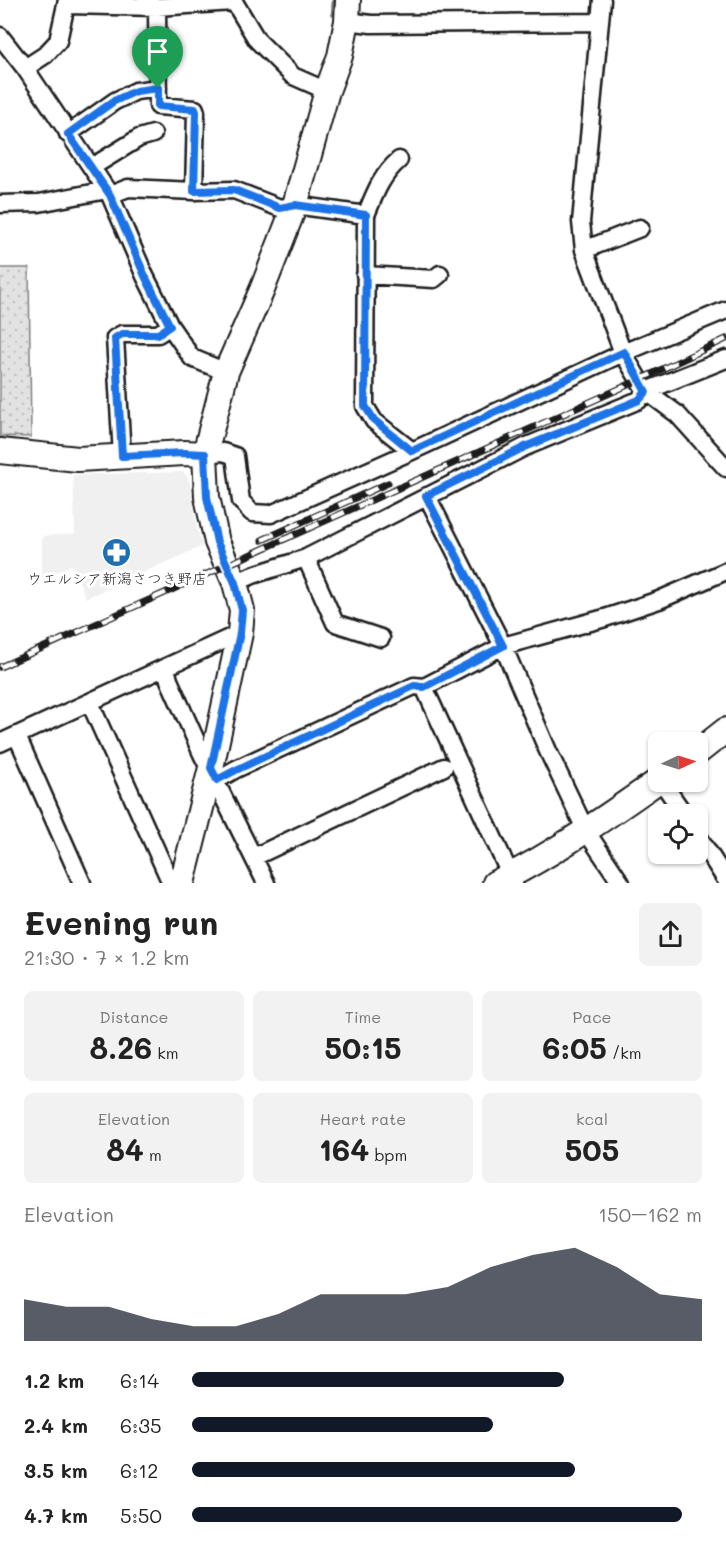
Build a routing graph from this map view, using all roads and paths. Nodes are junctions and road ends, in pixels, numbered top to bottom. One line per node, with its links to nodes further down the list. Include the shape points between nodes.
1 (602, 0): 6 (street)
2 (233, 1): 4 (street); 10 (street, via 257,40 293,76)
3 (67, 2): 4 (street); 8 (street, via 58,41)
4 (157, 7): 9 (street)
5 (348, 11): 6 (street, via 371,24); 10 (street, via 340,56)
6 (599, 22): 21 (street, via 581,222)
7 (0, 36): 8 (street)
8 (25, 68): 11 (street)
9 (158, 88): 11 (street, via 136,91 114,101); 15 (street, via 158,106 195,109)
10 (327, 91): 18 (street)
11 (68, 134): 14 (street)
12 (153, 134): 14 (street)
13 (399, 160): 19 (street, via 378,185)
14 (92, 167): 16 (street)
15 (194, 191): 16 (street, via 128,188); 18 (street, via 234,190 280,208)
16 (109, 192): 17 (street, via 39,203); 25 (street)
17 (0, 204)
18 (295, 205): 19 (street); 28 (street)
19 (366, 215): 23 (street)
20 (640, 228): 21 (street)
21 (584, 250): 26 (street)
22 (440, 274): 23 (street, via 434,279)
23 (365, 275): 31 (street, via 365,406 374,420)
24 (726, 310): 26 (street)
25 (170, 326): 28 (street, via 192,358); 33 (street, via 158,334 122,334 115,338)
26 (624, 352): 29 (street); 31 (street)
27 (726, 358): 29 (street)
28 (226, 372): 32 (street)
29 (646, 392): 34 (street, via 677,414); 35 (street, via 639,400 525,447)
30 (0, 451): 33 (street, via 78,459)
31 (412, 451): 32 (street, via 271,514 252,513 241,501 235,456 223,452)
32 (205, 454): 33 (street); 38 (street, via 207,497 217,542)
33 (122, 456)
34 (726, 468)
35 (426, 496): 36 (street); 41 (street)
36 (306, 558): 38 (street); 40 (street, via 335,622)
37 (726, 571): 41 (street, via 659,600)
38 (235, 583): 39 (street, via 242,610)
39 (240, 633): 42 (street); 50 (street)
40 (381, 638)
41 (503, 646): 43 (street); 52 (street)
42 (166, 668): 44 (street); 50 (street)
43 (424, 687): 50 (street, via 414,686 236,770); 56 (street)
44 (90, 703): 46 (street); 58 (street)
45 (726, 730): 48 (street)
46 (17, 736): 47 (street); 57 (street)
47 (0, 743)
48 (708, 744)
49 (444, 767): 54 (street)
50 (214, 774): 54 (street); 59 (street)
51 (648, 789): 52 (street)
52 (586, 831): 56 (street); 61 (street)
53 (708, 852): 55 (street)
54 (254, 857): 60 (street)
55 (726, 880)
56 (506, 881)
57 (82, 883)
58 (171, 883)
59 (182, 883)
60 (267, 883)
61 (621, 883)

